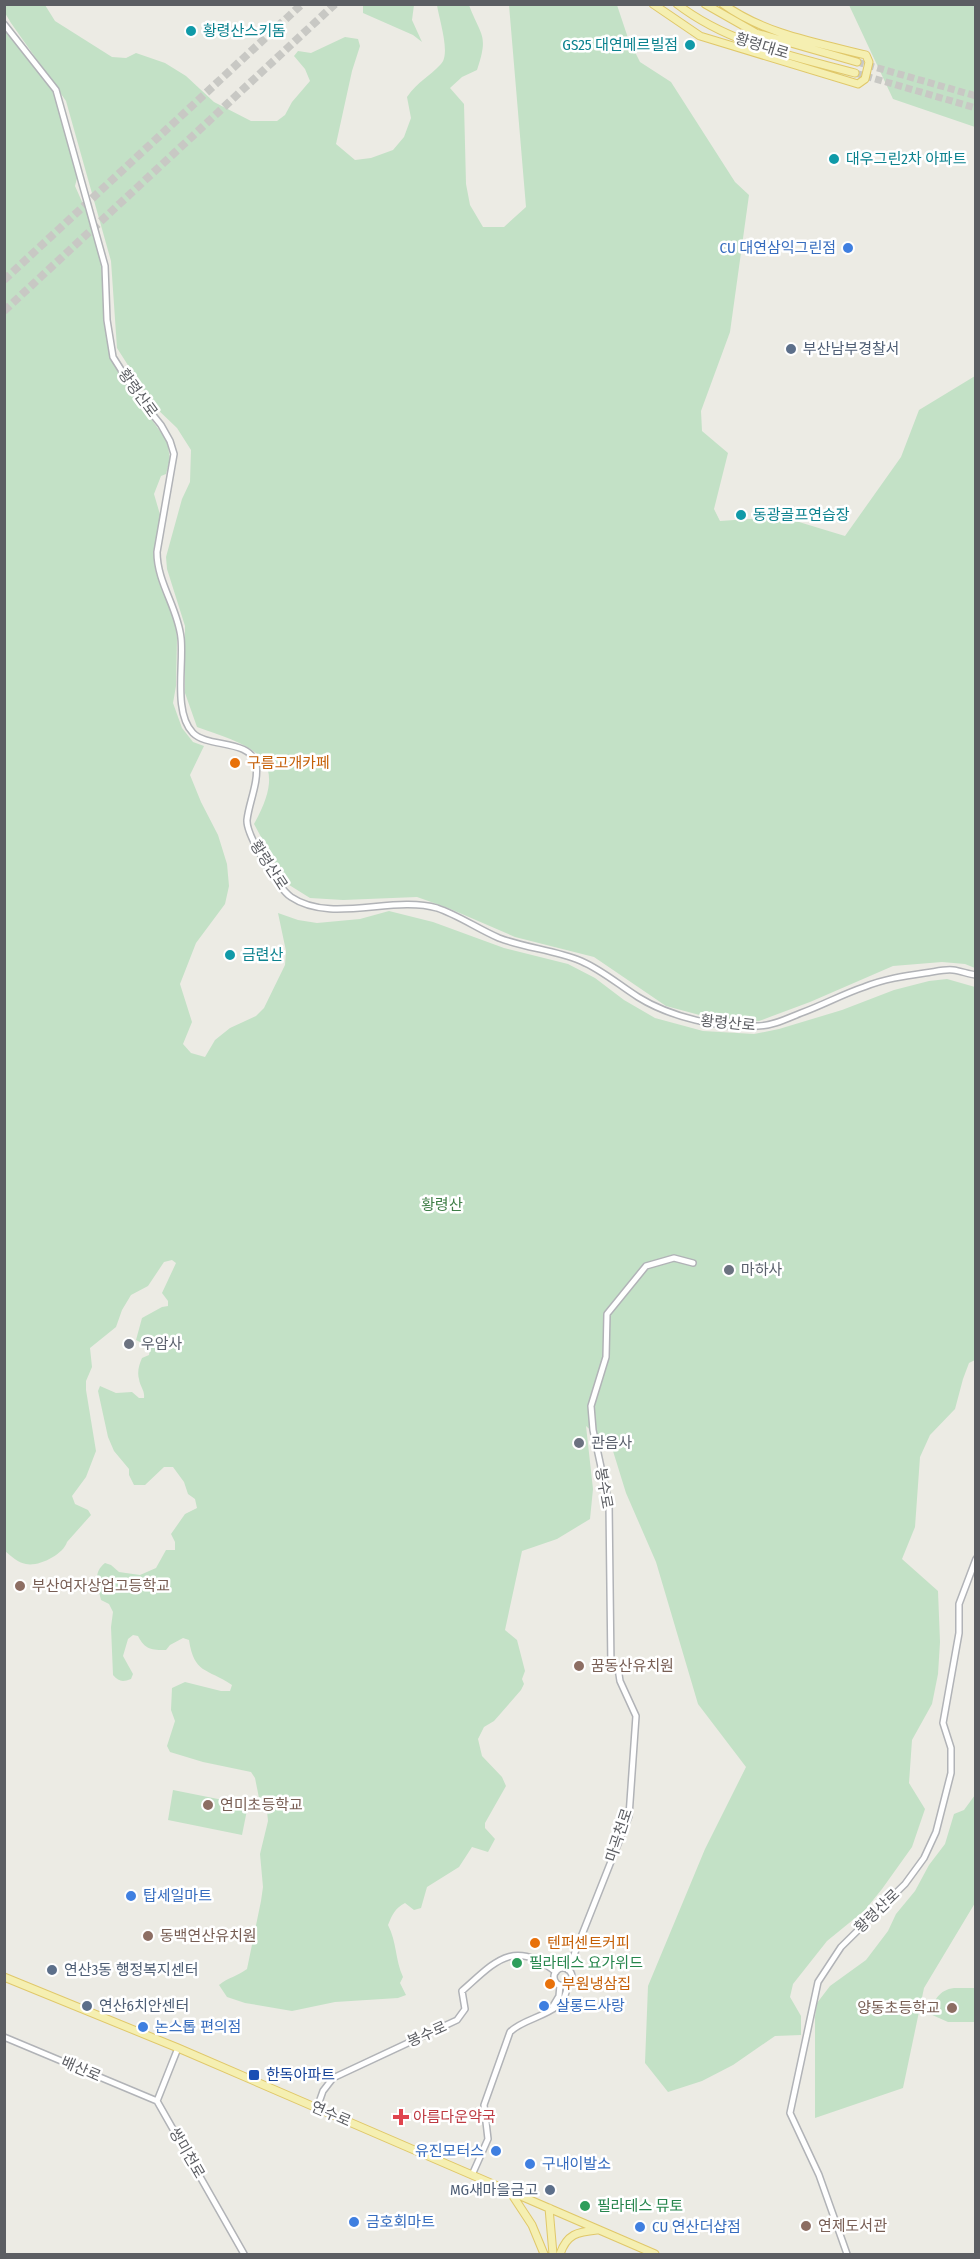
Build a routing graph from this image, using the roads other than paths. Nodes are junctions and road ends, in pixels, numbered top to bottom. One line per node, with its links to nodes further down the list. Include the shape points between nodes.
1 (653, 4): 4 (main road, via 686,28 718,42 858,84 865,79 866,55 765,26)
2 (677, 4): 7 (main road, 황령대로, via 715,30 737,39)
3 (705, 4): 6 (main road, 황령대로, via 756,33)
4 (723, 4)
5 (4, 24): 8 (street, 황령산로, via 56,90 105,266 113,357 161,425 174,454 157,564 181,639 182,704 187,724 193,734 205,740 250,753 256,774 247,821 250,835 290,897 319,907 419,905 439,909 498,937 578,960 660,1010 691,1020 760,1026 897,977 951,970)
6 (857, 62)
7 (855, 73)
8 (975, 975)
9 (693, 1263): 11 (street, 봉수로, via 674,1258 646,1266 607,1314 606,1357 591,1406 609,1504)
10 (975, 1559): 31 (street, 황령산로, via 959,1604 959,1633 944,1723 951,1748 951,1773 936,1832 924,1858 905,1884 841,1947 818,1982 790,2113 819,2175)
11 (611, 1668): 12 (street, 마곡천로, via 618,1668 636,1716 629,1816)
12 (568, 1970): 13 (street); 16 (street, 마곡천로, via 572,1979)
13 (556, 1972): 15 (street, via 554,1980); 21 (street, 봉수로, via 521,1955 496,1961 462,1991 465,2009 457,2020 333,2078 322,2091)
14 (4, 1977): 19 (main road, 연수로)
15 (560, 1985): 16 (street); 17 (street)
16 (567, 1985): 17 (street, 마곡천로, via 564,1998)
17 (551, 2010): 22 (street, via 510,2032 484,2105 488,2139)
18 (4, 2037): 20 (street, 배산로)
19 (178, 2048): 20 (street); 21 (main road, 연수로)
20 (157, 2101): 26 (street, 쌍미천로)
21 (317, 2108): 22 (main road, 연수로)
22 (472, 2175): 23 (main road, 연수로)
23 (509, 2191): 24 (main road, 연수로); 27 (main road, via 532,2225)
24 (549, 2208): 25 (main road, 연수로); 28 (main road)
25 (598, 2229): 29 (main road, via 569,2238); 30 (main road, 연수로)
26 (244, 2254)
27 (544, 2254)
28 (553, 2254)
29 (560, 2254)
30 (656, 2254)
31 (847, 2254)

